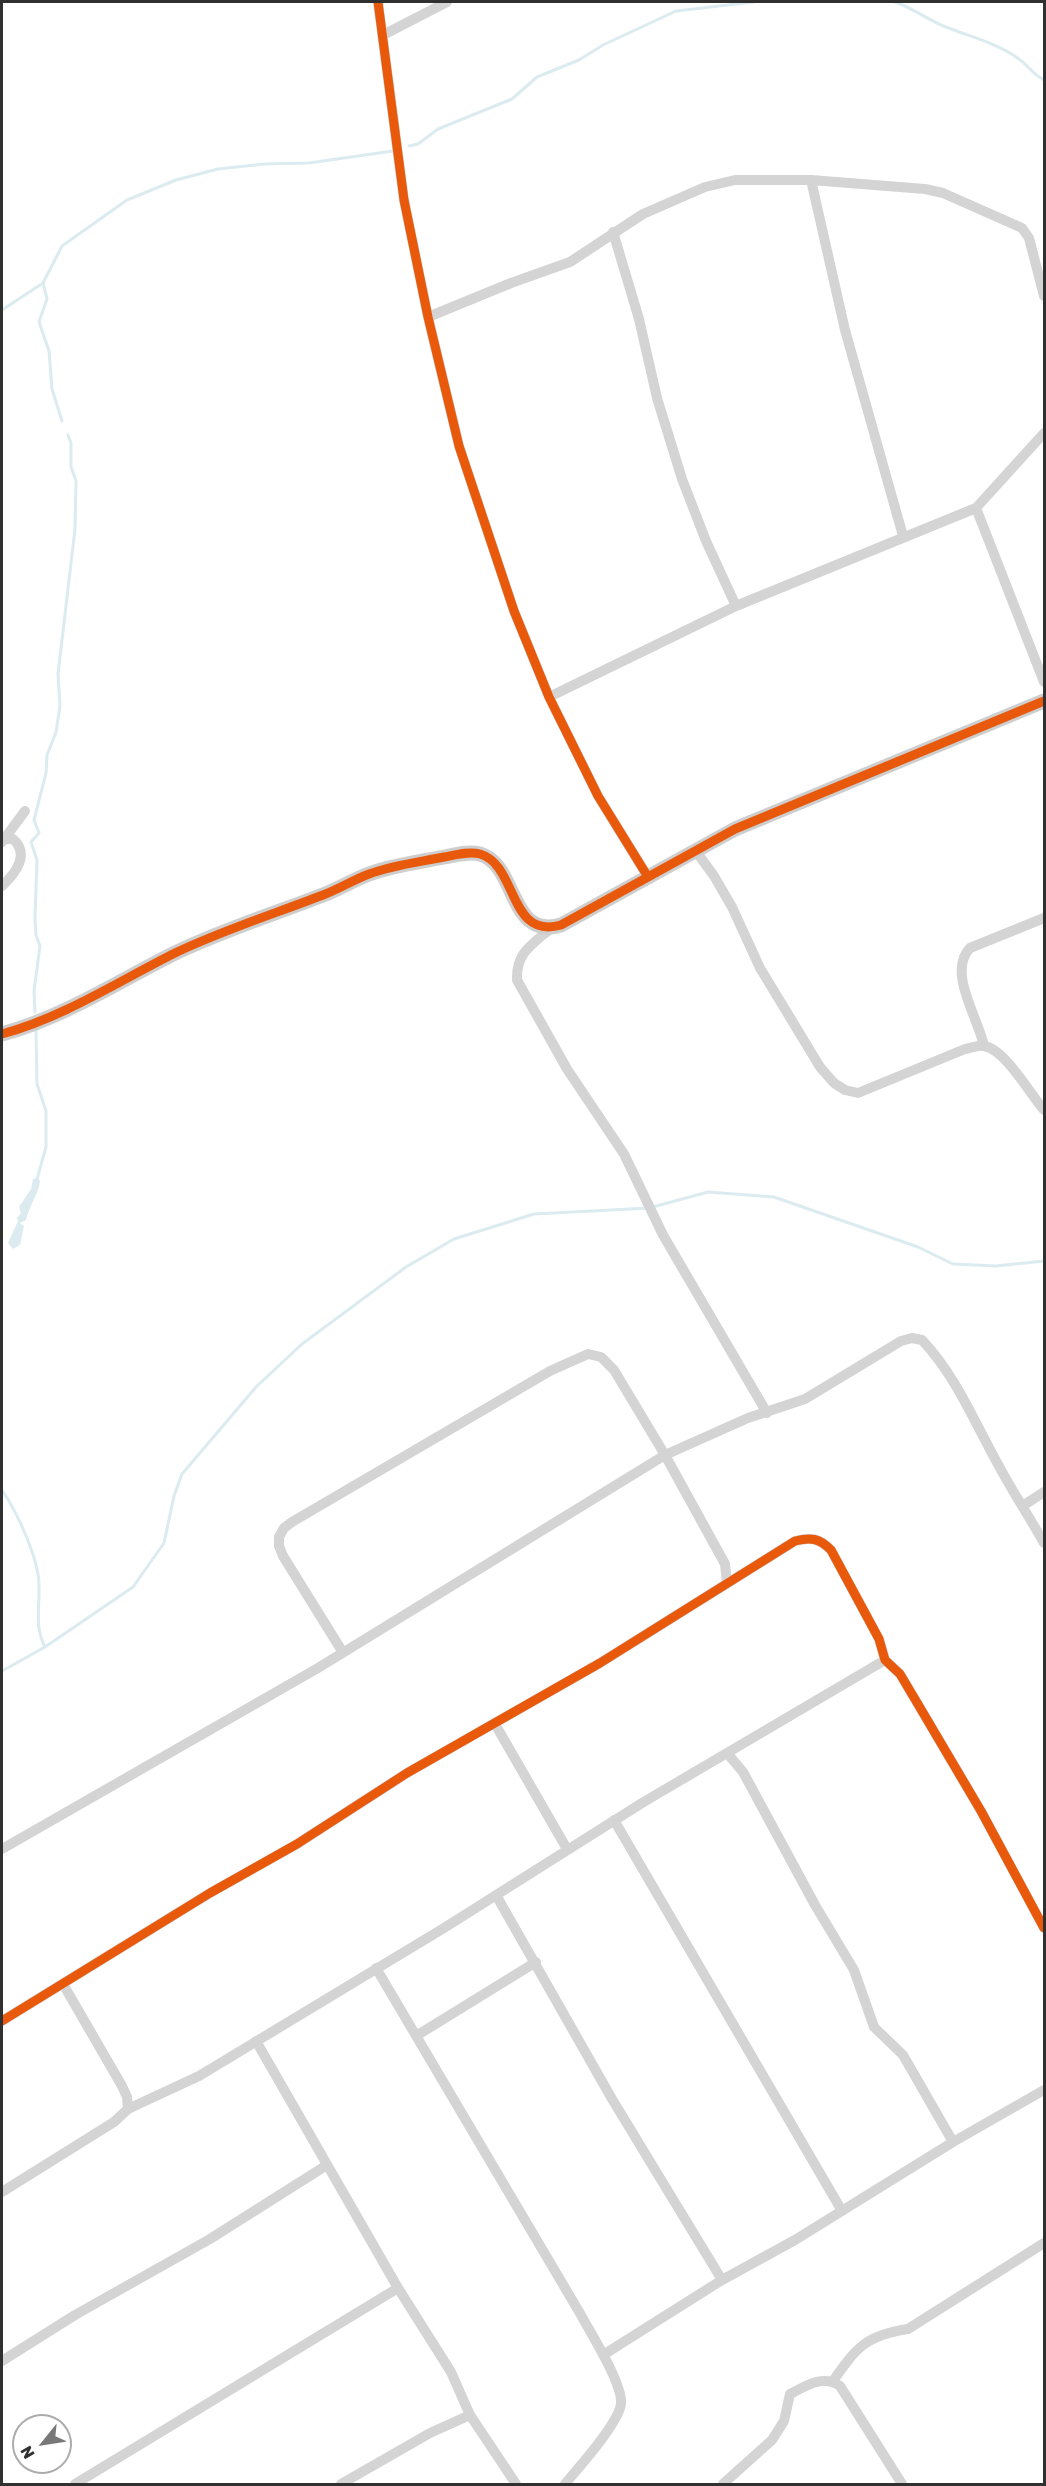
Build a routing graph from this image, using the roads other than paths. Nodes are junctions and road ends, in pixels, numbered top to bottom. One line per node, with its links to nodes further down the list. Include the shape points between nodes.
1 (378, 2): 3 (street)
2 (447, 2): 3 (street)
3 (383, 35): 7 (street, via 404,200)
4 (811, 180): 5 (street, via 735,180 705,187); 6 (street, via 934,190 1022,228 1029,238); 10 (street, via 845,330)
5 (613, 232): 7 (street, via 570,262); 11 (street, via 682,479)
6 (1044, 296)
7 (428, 317): 13 (street, via 462,455 514,611)
8 (1044, 434): 9 (street)
9 (976, 508): 10 (street); 12 (street)
10 (903, 536): 11 (street)
11 (736, 606): 13 (street)
12 (1044, 682)
13 (549, 697): 18 (street, via 598,796)
14 (1044, 700): 17 (street, via 735,829)
15 (25, 811): 16 (street)
16 (3, 841): 19 (street, via 13,839 22,853 12,877)
17 (695, 850): 18 (street); 23 (street, via 732,907 772,989 834,1083 858,1093 965,1049)
18 (648, 877): 21 (street, via 575,919)
19 (2, 886)
20 (1044, 918): 23 (street, via 970,948 962,956 962,982)
21 (551, 928): 22 (street, via 533,925 494,861 482,854 459,854 385,868 325,895 240,925 176,953 71,1008); 25 (street, via 522,953 516,966 517,980 567,1069 617,1143 663,1235)
22 (2, 1034)
23 (984, 1046): 24 (street, via 1007,1062)
24 (1044, 1110)
25 (767, 1413): 26 (street); 28 (street, via 805,1399 891,1346 912,1338 922,1340 958,1386 1000,1469)
26 (665, 1455): 30 (street, via 725,1564); 31 (street); 31 (street, via 614,1370 601,1357 588,1354 550,1371 325,1501 284,1528 279,1546)
27 (1044, 1492): 28 (street)
28 (1024, 1505): 29 (street)
29 (1044, 1543)
30 (727, 1583): 32 (street, via 795,1540 821,1540 831,1550 874,1629); 33 (street)
31 (342, 1651): 36 (street)
32 (885, 1660): 34 (street); 39 (street, via 900,1674 919,1706)
33 (495, 1724): 37 (street); 42 (street, via 407,1773 297,1844)
34 (727, 1753): 35 (street); 48 (street, via 743,1772 854,1970 874,2027 903,2055)
35 (614, 1820): 37 (street); 51 (street)
36 (2, 1849)
37 (567, 1850): 38 (street)
38 (496, 1895): 40 (street); 41 (street)
39 (1044, 1928)
40 (536, 1962): 44 (street); 53 (street, via 612,2099)
41 (376, 1968): 44 (street); 45 (street)
42 (63, 1984): 43 (street); 47 (street, via 122,2086)
43 (2, 2021)
44 (416, 2036): 55 (street)
45 (256, 2041): 47 (street, via 199,2076); 49 (street)
46 (1044, 2090): 48 (street)
47 (128, 2109): 50 (street, via 114,2122)
48 (953, 2142): 51 (street)
49 (327, 2165): 54 (street); 56 (street)
50 (2, 2192)
51 (842, 2211): 53 (street)
52 (1044, 2243): 57 (street, via 908,2329 869,2340 849,2357)
53 (722, 2280): 55 (street)
54 (398, 2289): 58 (street, via 451,2372); 59 (street)
55 (603, 2355): 62 (street, via 613,2373 621,2403 614,2422)
56 (2, 2361)
57 (833, 2381): 63 (street, via 818,2381 789,2394 784,2421 772,2440); 64 (street, via 840,2386)
58 (470, 2415): 60 (street); 61 (street)
59 (75, 2484)
60 (341, 2484)
61 (516, 2484)
62 (565, 2484)
63 (723, 2484)
64 (902, 2484)

